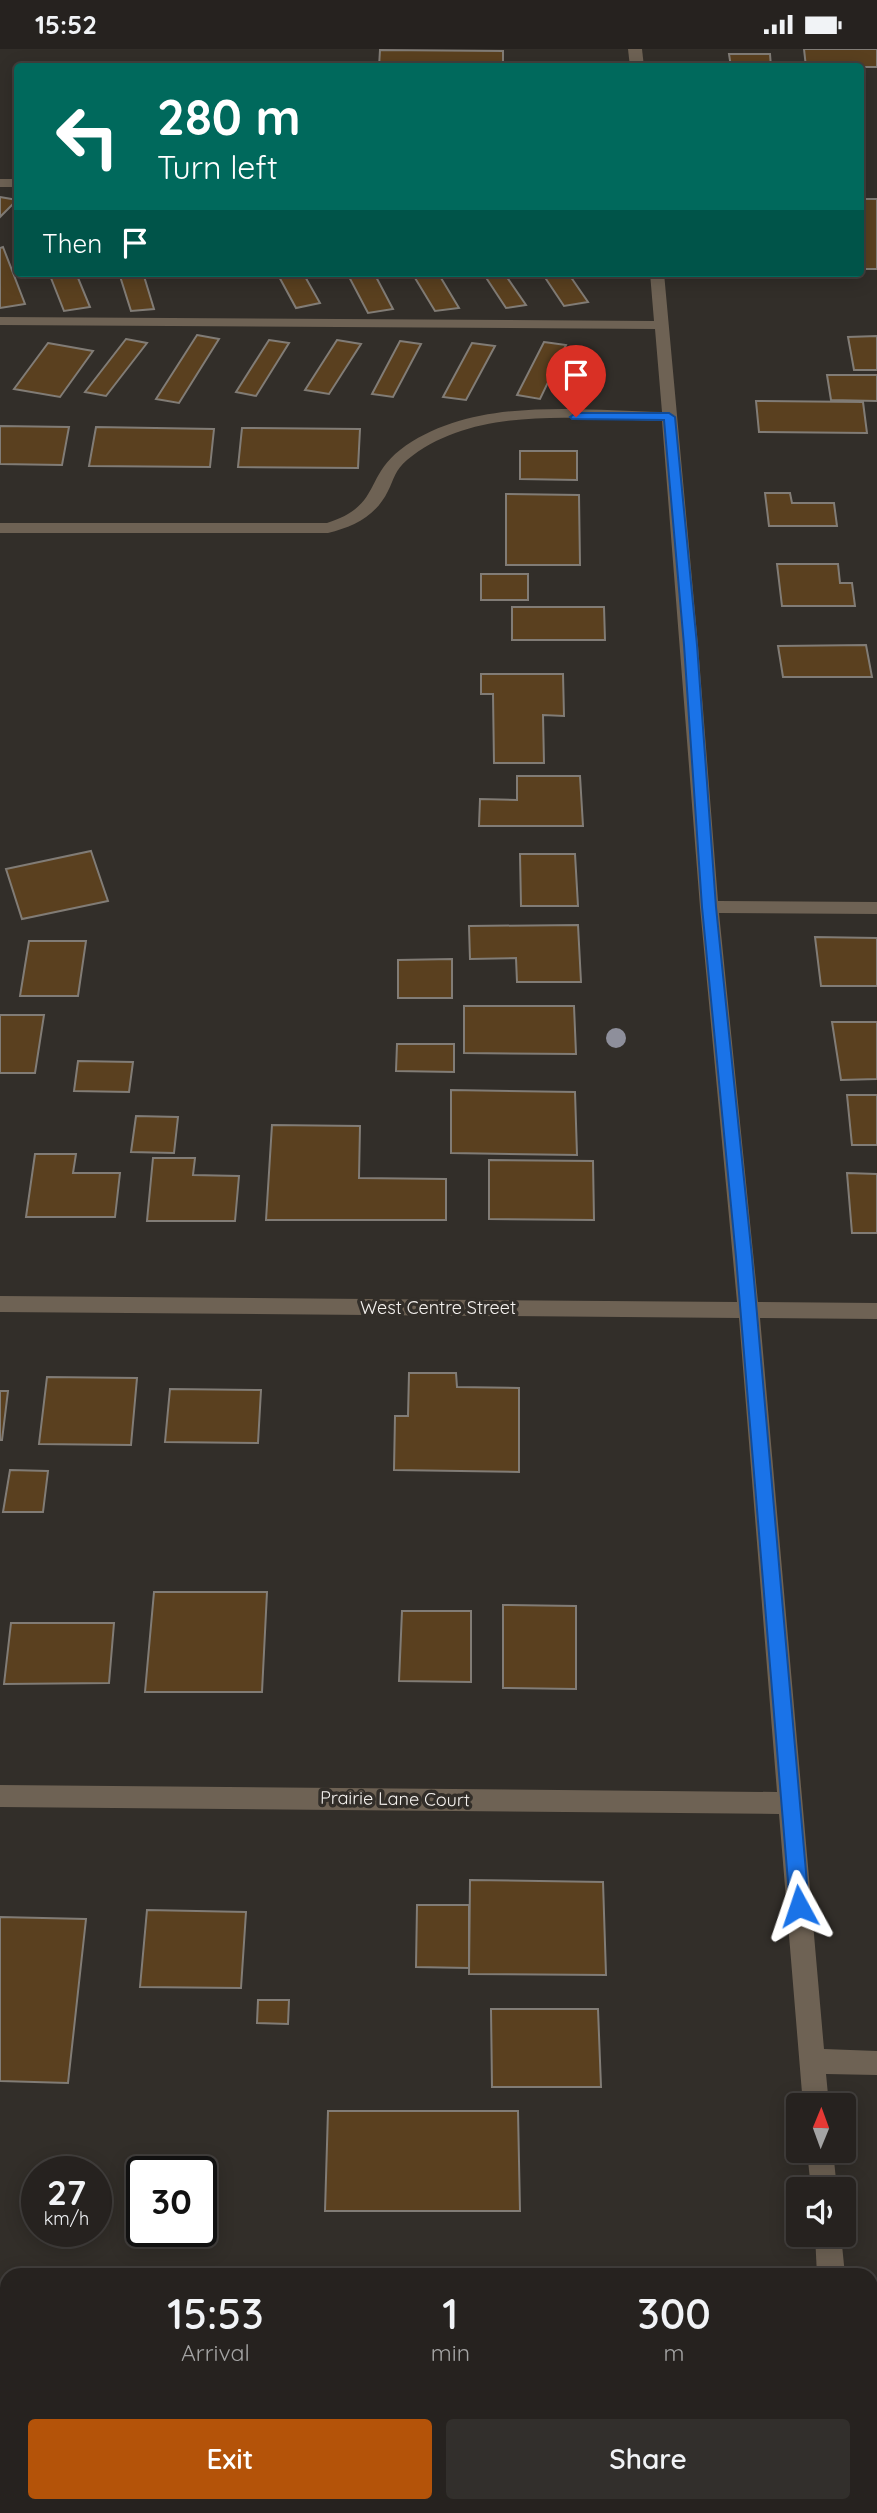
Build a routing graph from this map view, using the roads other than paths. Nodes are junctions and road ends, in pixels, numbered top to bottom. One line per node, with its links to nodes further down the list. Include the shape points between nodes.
1 (657, 277): 3 (street)
2 (0, 321): 3 (street)
3 (661, 325): 4 (street)
4 (669, 417): 5 (street, via 485,419 433,435 388,469 379,493 365,510 349,523 328,528); 6 (street)
5 (0, 528)
6 (709, 907): 7 (street); 9 (street)
7 (877, 908)
8 (0, 1304): 9 (street, West Centre Street)
9 (748, 1310): 10 (street, West Centre Street); 12 (street)
10 (877, 1311)
11 (0, 1795): 12 (street, Prairie Lane Court)
12 (790, 1803): 13 (street)
13 (813, 2061): 14 (street); 15 (street)
14 (877, 2063)
15 (815, 2093)
16 (829, 2247): 17 (street)
17 (830, 2268)

